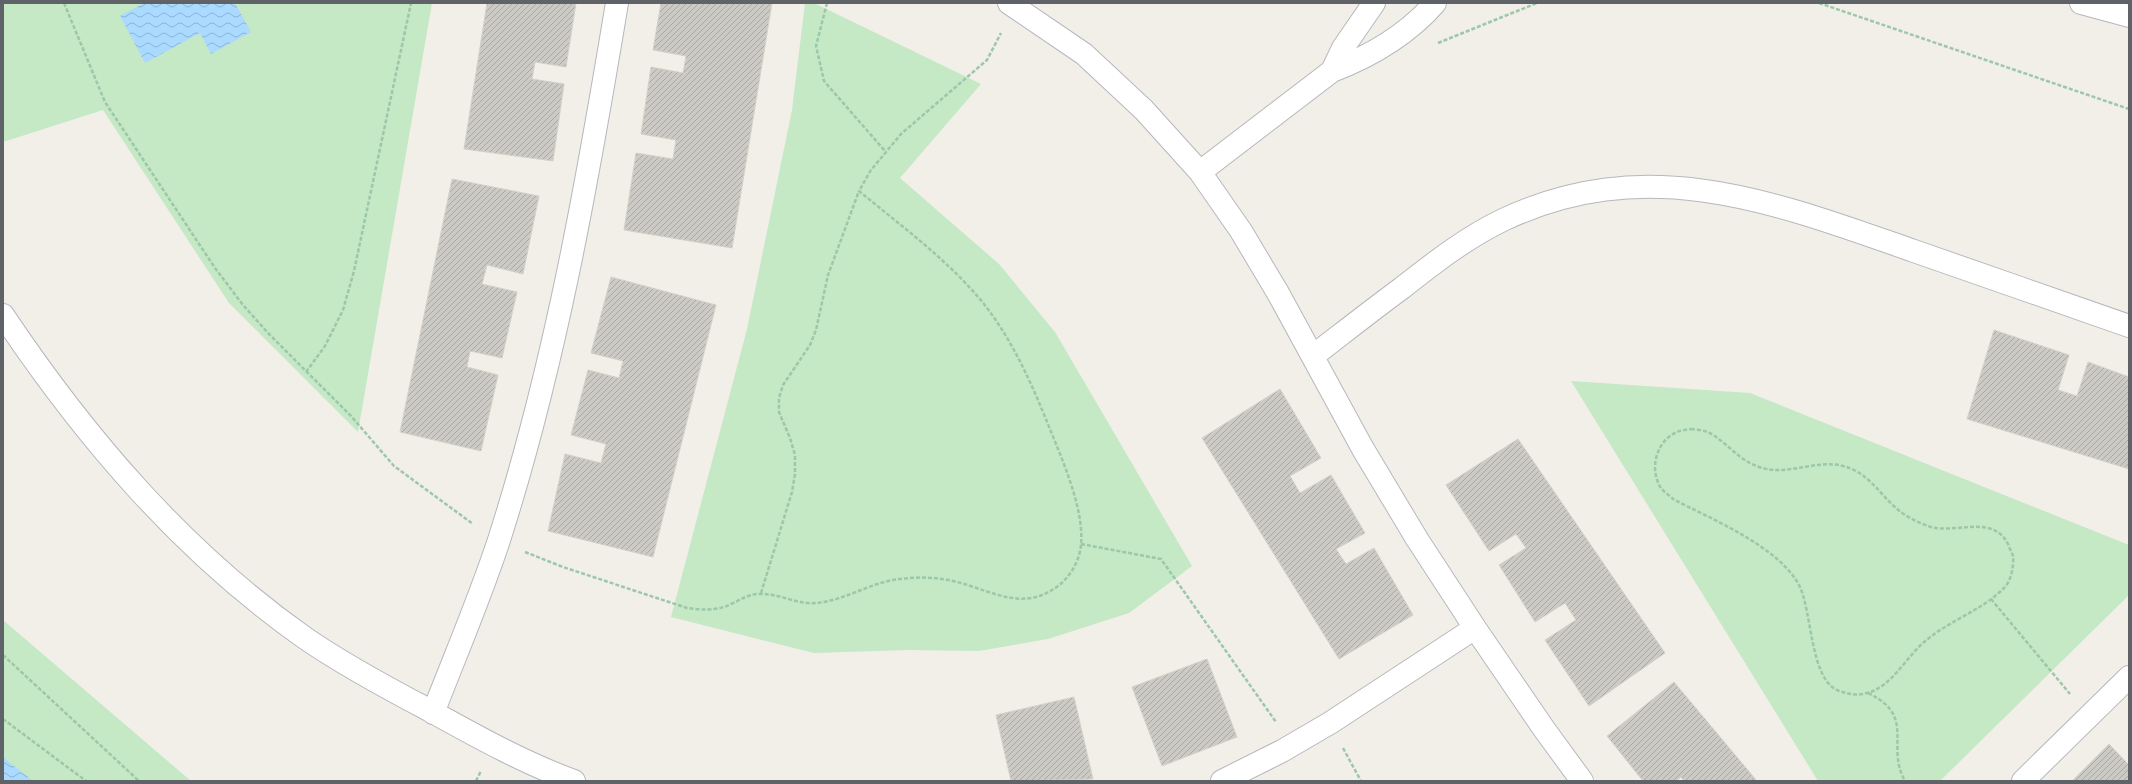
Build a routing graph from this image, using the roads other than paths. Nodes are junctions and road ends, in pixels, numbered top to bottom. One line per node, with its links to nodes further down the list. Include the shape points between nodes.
1 (617, 3): 15 (street, via 590,169 525,454 498,542)
2 (1435, 3): 7 (street)
3 (2081, 3): 6 (street)
4 (1012, 5): 9 (street, via 1084,54 1144,110)
5 (1366, 8): 7 (street, via 1366,27 1379,38); 8 (street)
6 (2129, 16)
7 (1396, 39): 8 (street, via 1356,62)
8 (1332, 71): 9 (street)
9 (1200, 172): 12 (street, via 1241,232)
10 (3, 315): 15 (street, via 44,377 90,435 138,491 190,545 246,594 306,638 369,678)
11 (2129, 326): 12 (street, via 1792,209 1719,192 1664,186 1610,189 1557,200 1506,219 1458,245)
12 (1313, 356): 13 (street, via 1371,462)
13 (1475, 628): 17 (street, via 1330,723 1234,777); 18 (street)
14 (2129, 678): 19 (street)
15 (433, 713): 16 (street, via 493,745)
16 (574, 781)
17 (1222, 781)
18 (1582, 781)
19 (2023, 781)

